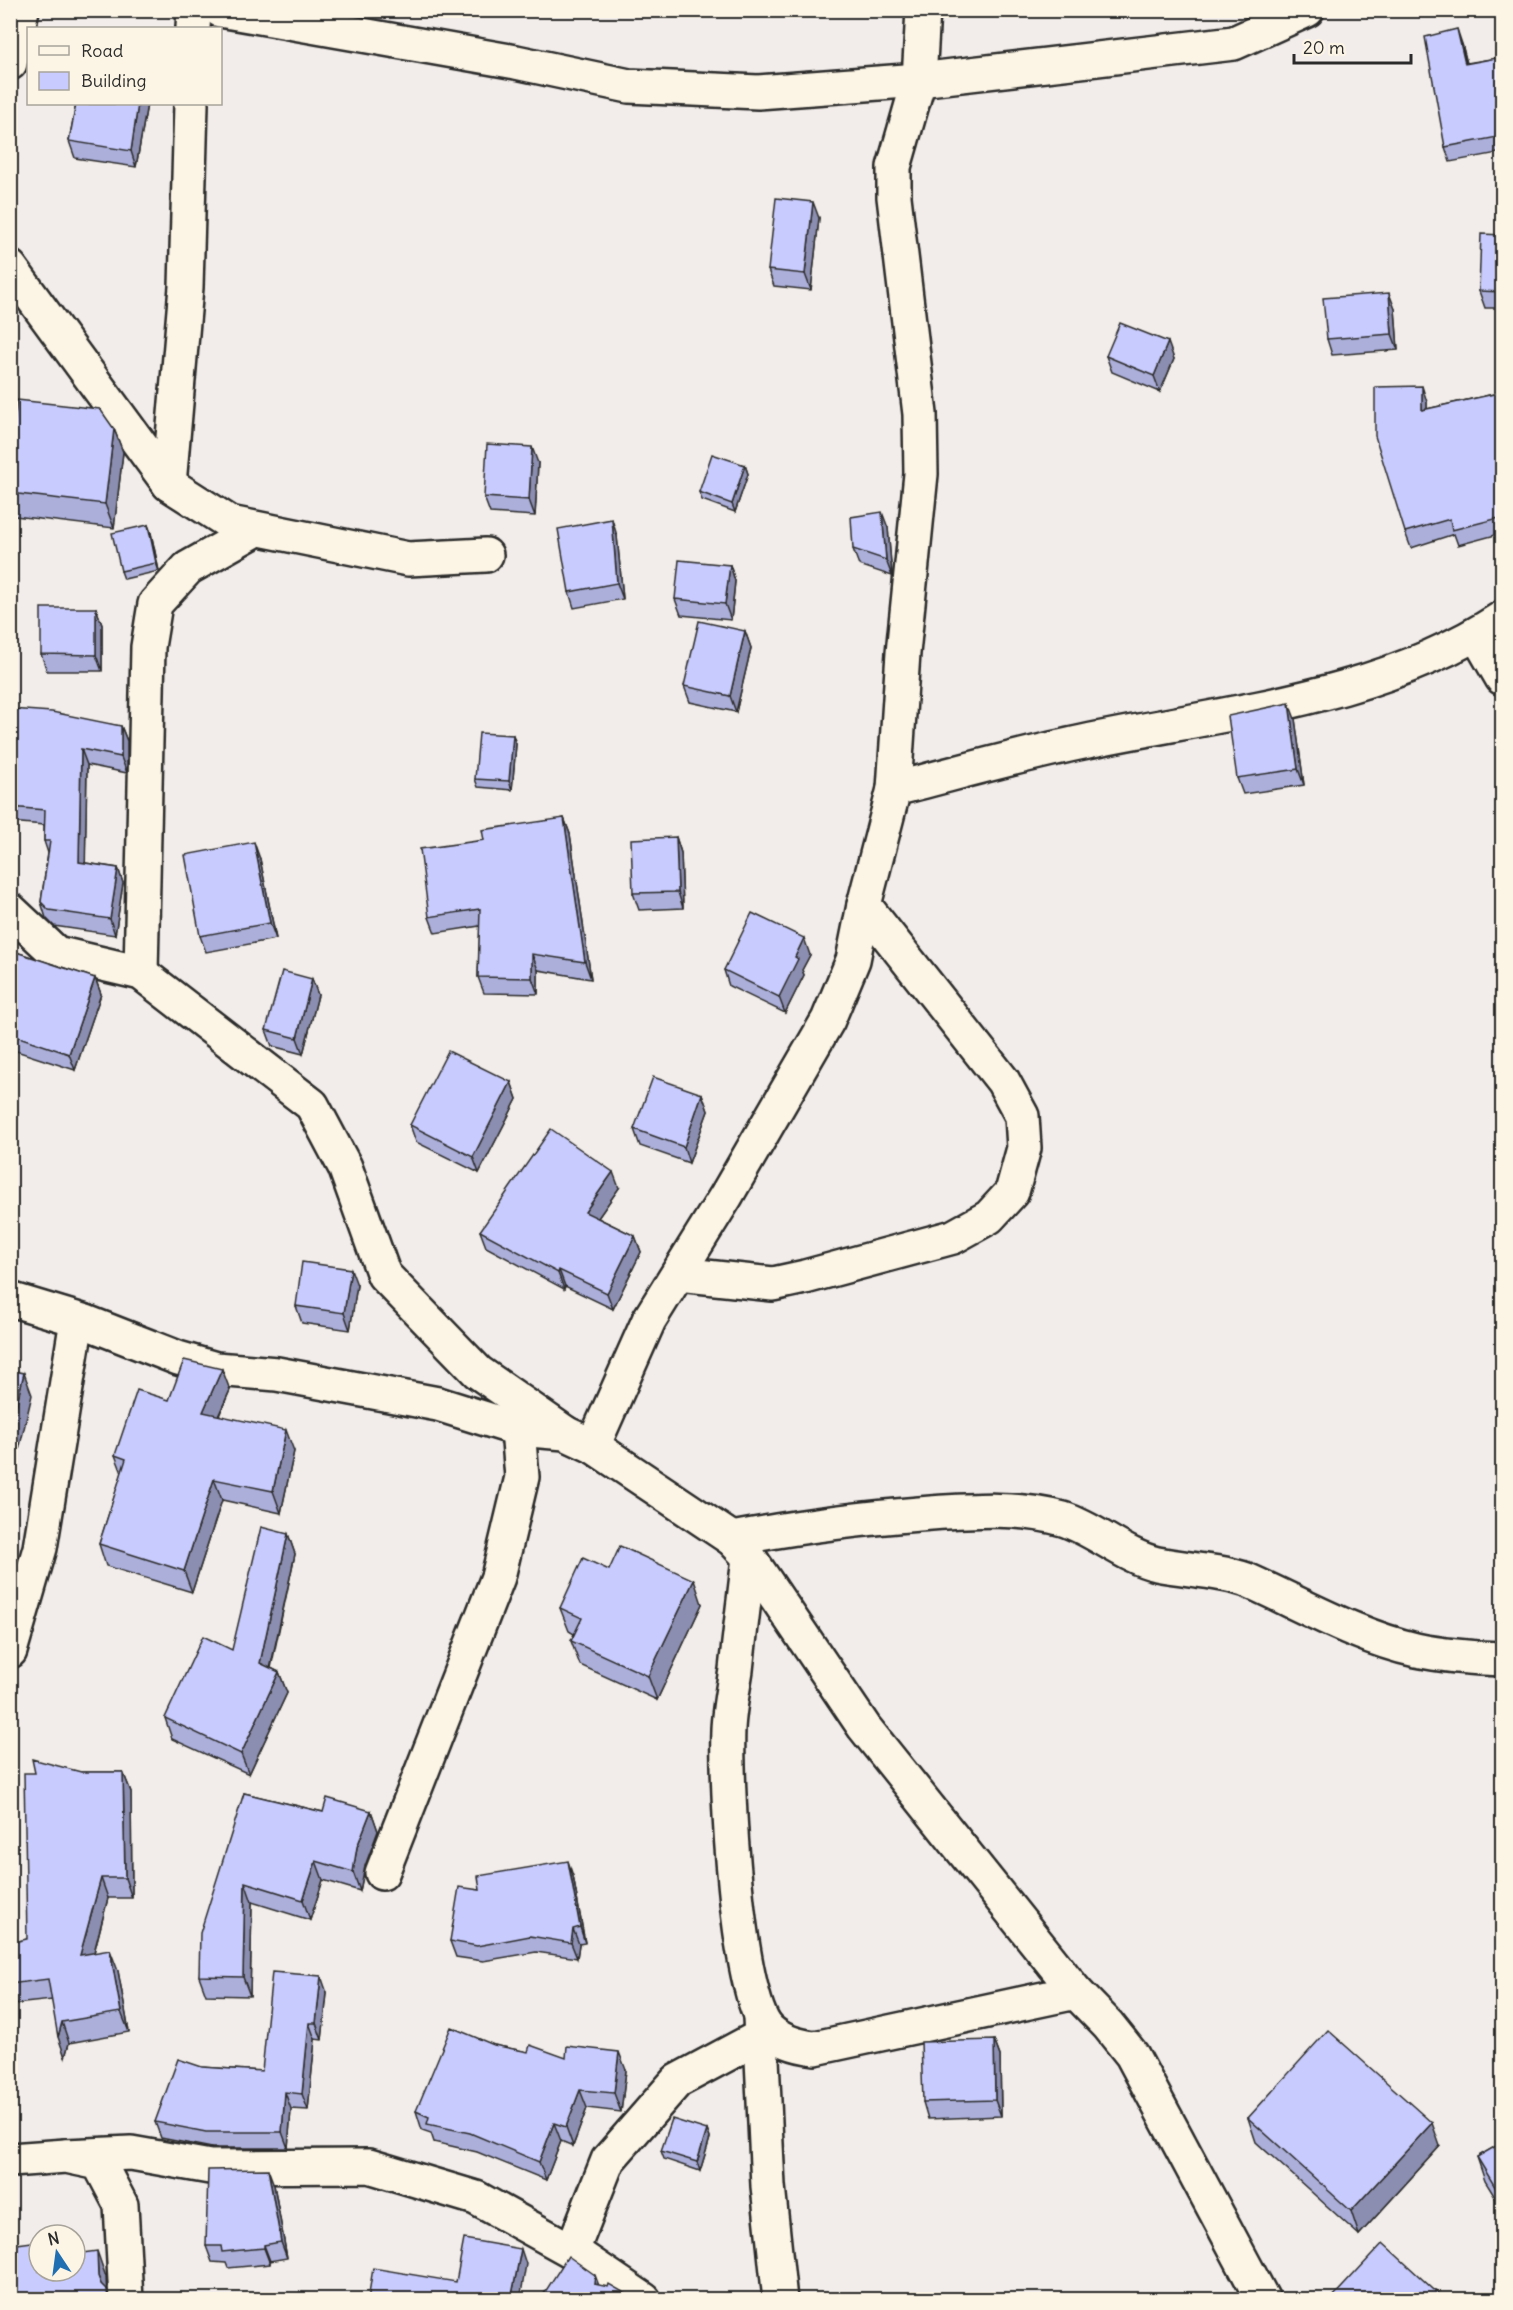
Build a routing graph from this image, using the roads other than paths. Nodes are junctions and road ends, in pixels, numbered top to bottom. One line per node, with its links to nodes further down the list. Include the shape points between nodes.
1 (22, 10): 7 (street)
2 (194, 10): 6 (street)
3 (220, 10): 8 (street, via 629,86 758,92)
4 (923, 10): 8 (street)
5 (1307, 10): 8 (street, via 1234,43)
6 (193, 27)
7 (10, 63)
8 (919, 80): 16 (street, via 894,167 894,197 920,414 921,474)
9 (191, 105): 11 (street, via 186,287)
10 (10, 267): 11 (street)
11 (169, 484): 12 (street, via 230,524)
12 (257, 529): 13 (street, via 408,559); 19 (street, via 188,568 155,604 148,646)
13 (486, 555)
14 (1490, 627): 15 (street); 16 (street, via 1357,684 1230,715 1082,742)
15 (1503, 678)
16 (894, 789): 17 (street)
17 (864, 906): 20 (street, via 853,960 828,1020); 20 (street, via 1003,1081 1022,1116 1024,1148 1012,1192 989,1216 953,1237 826,1272 773,1284)
18 (10, 910): 19 (street, via 56,953)
19 (141, 973): 24 (street, via 312,1105 345,1167 384,1275 478,1372)
20 (678, 1274): 24 (street)
21 (10, 1299): 22 (street)
22 (77, 1320): 23 (street, via 216,1369 277,1374 438,1404); 26 (street, via 40,1548)
23 (518, 1429): 24 (street); 28 (street, via 522,1477 498,1577)
24 (579, 1440): 25 (street)
25 (741, 1548): 27 (street, via 884,1516 997,1509 1063,1519 1131,1556 1158,1564 1221,1572 1247,1580 1364,1632 1414,1649 1466,1658); 29 (street, via 864,1727); 30 (street, via 728,1729 732,1837 739,1921)
26 (10, 1651)
27 (1503, 1659)
28 (382, 1873)
29 (1076, 1992): 30 (street, via 815,2048 796,2046); 37 (street, via 1132,2055)
30 (760, 2025): 33 (street, via 677,2081 608,2160); 36 (street, via 768,2186)
31 (66, 2156): 32 (street); 33 (street, via 131,2153 210,2167 369,2166 476,2198); 34 (street, via 99,2163 121,2205)
32 (10, 2160)
33 (572, 2251): 35 (street)
34 (126, 2300)
35 (644, 2300)
36 (780, 2300)
37 (1263, 2300)

